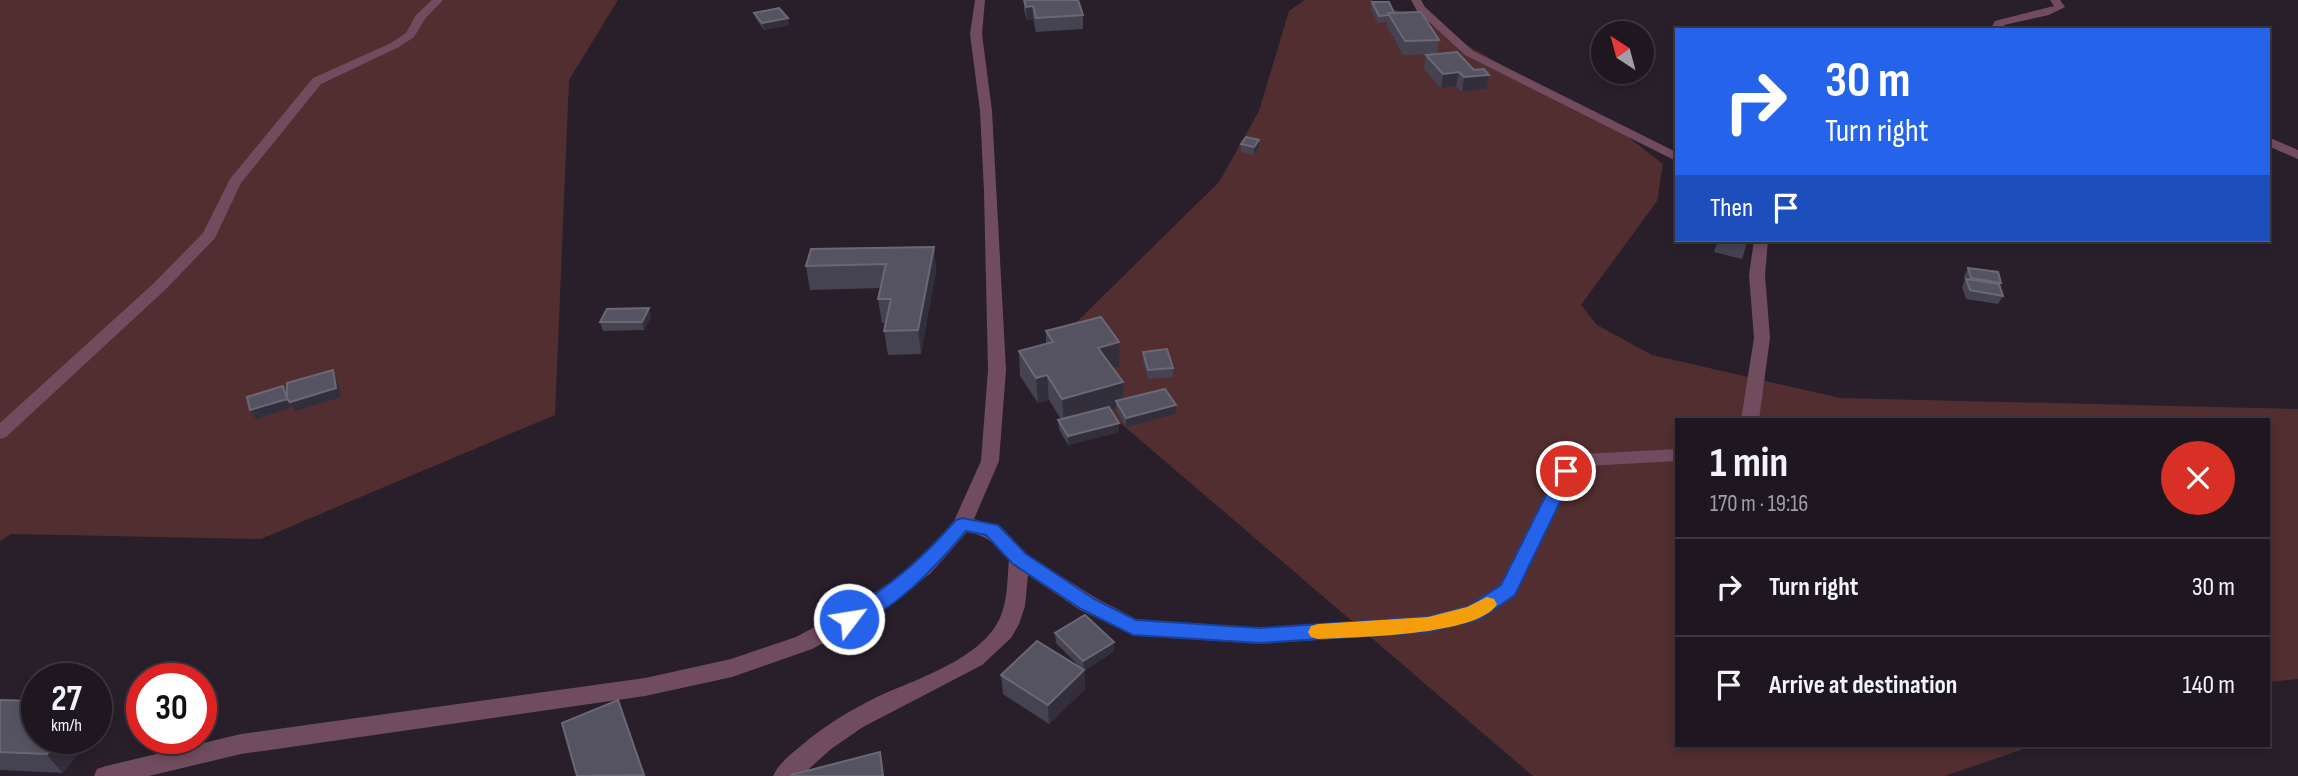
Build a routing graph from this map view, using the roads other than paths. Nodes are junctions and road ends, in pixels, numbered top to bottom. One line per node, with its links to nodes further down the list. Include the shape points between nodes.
1 (438, 0): 11 (street, via 410,35 317,80 235,182 210,235)
2 (980, 0): 13 (street, via 976,34 991,191 997,370 990,461)
3 (1416, 0): 8 (street, via 1469,53)
4 (2055, 0): 5 (street, via 2060,7 2049,13 2000,23)
5 (1997, 28)
6 (2270, 142): 7 (street)
7 (2298, 155)
8 (1675, 156)
9 (1761, 242): 10 (street, via 1757,275 1762,338)
10 (1750, 418)
11 (0, 433)
12 (1675, 455): 14 (street, via 1583,460 1566,471 1508,590 1473,613 1428,624 1260,636 1133,627)
13 (962, 524): 14 (street, via 991,529); 15 (street, via 924,568 871,607 804,643 732,668 645,687 241,744)
14 (1019, 559): 16 (street, via 1016,603 1004,631 967,665 865,714 806,753)
15 (106, 776)
16 (785, 776)

